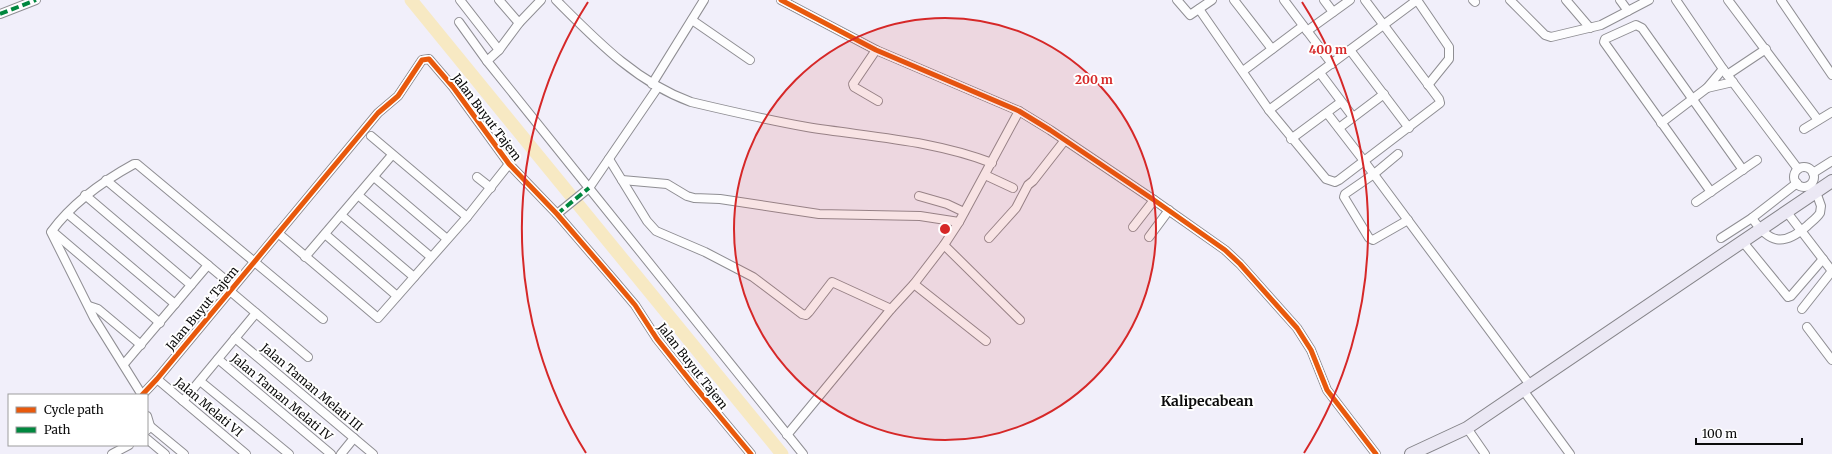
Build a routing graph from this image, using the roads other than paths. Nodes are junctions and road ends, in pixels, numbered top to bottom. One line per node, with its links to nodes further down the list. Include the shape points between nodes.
1 (36, 0): 26 (street)
2 (460, 0): 35 (street)
3 (499, 0): 29 (street)
4 (541, 0): 29 (street)
5 (556, 0): 45 (street, via 615,57)
6 (704, 0): 27 (street)
7 (781, 0): 36 (street)
8 (1177, 0): 23 (street, via 1188,14)
9 (1212, 0): 23 (street)
10 (1234, 0): 33 (street)
11 (1284, 0): 31 (street)
12 (1324, 0): 25 (street)
13 (1350, 0): 25 (street)
14 (1365, 0): 30 (street)
15 (1417, 0): 30 (street); 46 (street, via 1449,47 1450,54 1449,59)
16 (1510, 0): 32 (street, via 1545,35 1551,37)
17 (1566, 0): 32 (street)
18 (1620, 0): 24 (street)
19 (1649, 0): 24 (street)
20 (1676, 0): 43 (street)
21 (1728, 0): 34 (street)
22 (1781, 0): 44 (street)
23 (1199, 10): 41 (street)
24 (1628, 11): 32 (street)
25 (1333, 12): 31 (street)
26 (0, 14)
27 (692, 20): 38 (street); 45 (street)
28 (459, 22): 39 (street)
29 (519, 23): 35 (street)
30 (1384, 25): 37 (street); 46 (street)
31 (1305, 28): 33 (street); 40 (street)
32 (1590, 28)
33 (1272, 49): 41 (street)
34 (1766, 49): 43 (street); 57 (street)
35 (499, 50): 39 (street)
36 (876, 50): 50 (street, via 853,84); 53 (street)
37 (1350, 50): 40 (street); 48 (street)
38 (750, 60)
39 (487, 61): 85 (street)
40 (1332, 64): 42 (street)
41 (1243, 71): 52 (street)
42 (1320, 73): 51 (street); 52 (street)
43 (1728, 75): 47 (street); 47 (street); 73 (street)
44 (1832, 75)
45 (655, 85): 67 (street); 70 (street, via 691,102 806,127 938,147)
46 (1428, 85): 60 (street, via 1440,102)
47 (1707, 88): 49 (street)
48 (1384, 94): 56 (street); 60 (street)
49 (1692, 99): 58 (street); 58 (street, via 1639,26 1605,39 1604,42); 74 (street)
50 (878, 101)
51 (1341, 102): 54 (street); 56 (street)
52 (1269, 110): 63 (street)
53 (1019, 112): 64 (street); 70 (street)
54 (1327, 112): 59 (street); 63 (street)
55 (1832, 112): 57 (street)
56 (1353, 117): 59 (street)
57 (1818, 120): 61 (street)
58 (1661, 123): 86 (street)
59 (1339, 128): 72 (street)
60 (1409, 128): 72 (street)
61 (1804, 129)
62 (371, 136): 66 (street)
63 (1291, 139): 72 (street, via 1326,179 1335,182)
64 (1065, 140): 90 (street); 110 (street, via 1028,184 1016,208)
65 (1398, 154): 72 (street)
66 (392, 155): 77 (street); 99 (street)
67 (609, 158): 80 (street); 85 (street)
68 (1757, 160): 74 (street)
69 (1832, 161): 76 (street)
70 (992, 163): 75 (street)
71 (509, 164): 83 (street); 95 (street, Jalan Buyut Tajem); 107 (street, Jalan Buyut Tajem, via 453,87 429,59 425,59 398,96 381,110)
72 (1369, 167): 101 (street); 101 (street, via 1344,197 1369,238 1375,240)
73 (1798, 169): 76 (street, via 1805,167); 81 (street, via 1794,176)
74 (1743, 170): 86 (street)
75 (985, 175): 84 (street); 96 (street)
76 (1813, 175): 81 (street, via 1810,185); 82 (street, via 1822,181)
77 (374, 177): 88 (street); 112 (street)
78 (477, 177): 83 (street)
79 (106, 180): 87 (street); 117 (street, via 137,164); 118 (street)
80 (622, 180): 102 (street, via 667,184 694,198 720,199 819,214 920,216); 127 (street, via 656,231 705,252 753,277 802,314 810,312 832,282)
81 (1799, 185): 91 (street); 100 (street)
82 (1824, 186): 91 (street); 106 (street, via 1820,213)
83 (492, 188): 99 (street)
84 (1013, 188)
85 (588, 189): 95 (street); 149 (street)
86 (1711, 192): 92 (street)
87 (85, 195): 97 (street); 122 (street)
88 (358, 195): 98 (street); 116 (street)
89 (919, 196): 96 (street)
90 (1154, 200): 93 (street); 103 (street)
91 (1803, 200): 94 (street)
92 (1696, 202)
93 (1169, 210): 109 (street); 163 (street, via 1225,250 1292,323 1311,350 1327,390)
94 (1786, 211): 104 (street); 106 (street)
95 (559, 212): 161 (street, Jalan Buyut Tajem, via 635,305 692,383)
96 (964, 212): 102 (street)
97 (68, 214): 105 (street); 125 (street)
98 (341, 215): 108 (street); 120 (street)
99 (467, 217): 112 (street)
100 (1752, 218): 104 (street); 111 (street)
101 (1408, 220): 143 (street)
102 (959, 222): 114 (street)
103 (1133, 227)
104 (1760, 230): 106 (street, via 1780,240 1788,239); 113 (street)
105 (52, 231): 126 (street); 132 (street)
106 (1801, 231): 119 (street)
107 (278, 233): 115 (street); 117 (street, Jalan Buyut Tajem)
108 (325, 234): 115 (street); 124 (street)
109 (1149, 236)
110 (989, 238)
111 (1721, 238)
112 (447, 239): 116 (street)
113 (1743, 242): 119 (street, via 1788,297); 143 (street)
114 (944, 245): 121 (street); 131 (street)
115 (305, 257): 124 (street, via 378,318)
116 (431, 257): 120 (street)
117 (255, 261): 123 (street, Jalan Buyut Tajem); 130 (street)
118 (208, 265): 122 (street); 123 (street)
119 (1828, 266): 128 (street)
120 (414, 277): 124 (street)
121 (914, 284): 127 (street); 135 (street)
122 (191, 285): 125 (street)
123 (231, 289): 129 (street); 141 (street, Jalan Buyut Tajem)
124 (397, 296)
125 (176, 304): 132 (street)
126 (89, 306): 136 (street, via 98,309); 140 (street)
127 (891, 308): 149 (street)
128 (1802, 309)
129 (256, 313): 134 (street); 137 (street)
130 (323, 319)
131 (1020, 320)
132 (160, 323): 136 (street)
133 (1807, 327): 138 (street)
134 (235, 338): 139 (street); 150 (street, Jalan Taman Melati III)
135 (986, 341)
136 (141, 345): 140 (street)
137 (308, 357)
138 (1831, 357)
139 (218, 359): 142 (street); 158 (street, Jalan Taman Melati IV)
140 (124, 364): 144 (street)
141 (157, 379): 145 (street, Jalan Buyut Tajem); 146 (street, Jalan Melati VI)
142 (200, 381): 146 (street); 157 (street)
143 (1527, 388): 147 (street); 166 (street)
144 (141, 394)
145 (143, 394)
146 (184, 401): 156 (street, Jalan Melati VI)
147 (1467, 428): 164 (street); 165 (street)
148 (148, 429): 155 (street)
149 (787, 435): 162 (street)
150 (354, 438): 159 (street); 160 (street, Jalan Taman Melati III)
151 (148, 440): 154 (street)
152 (127, 446): 153 (street)
153 (112, 454)
154 (164, 454)
155 (184, 454)
156 (246, 454)
157 (289, 454)
158 (331, 454)
159 (341, 454)
160 (373, 454)
161 (751, 454)
162 (802, 454)
163 (1376, 454)
164 (1411, 454)
165 (1485, 454)
166 (1570, 454)

